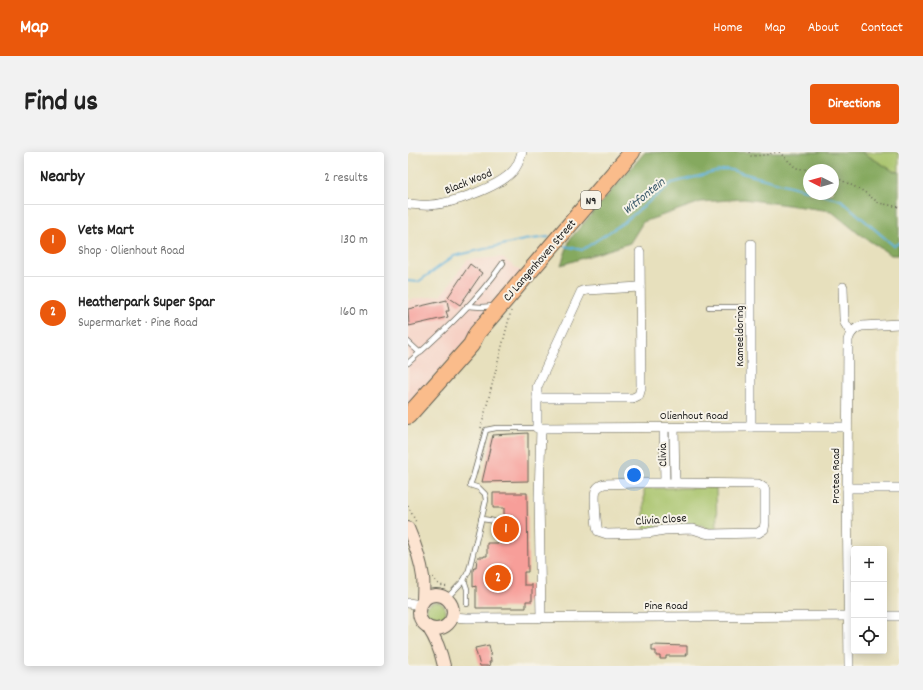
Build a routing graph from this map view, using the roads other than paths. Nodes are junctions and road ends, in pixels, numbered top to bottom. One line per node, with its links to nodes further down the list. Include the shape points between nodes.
1 (522, 152): 3 (street, Black Wood, via 518,164 509,175 471,195 444,204)
2 (632, 152): 7 (highway, CJ Langenhoven Street / N9)
3 (408, 204)
4 (751, 244): 12 (street, Kameeldoring)
5 (640, 252): 8 (street)
6 (503, 263): 10 (lane)
7 (522, 280): 10 (lane, via 492,306); 19 (highway, CJ Langenhoven Street / N9, via 477,333 457,350)
8 (640, 287): 18 (street, via 581,292 538,385); 18 (street, via 639,395 633,398)
9 (843, 287): 14 (street, via 844,318)
10 (467, 306): 16 (lane)
11 (709, 307): 12 (lane)
12 (751, 307): 21 (street, Kameeldoring)
13 (899, 324): 14 (street, via 862,326)
14 (851, 333): 22 (street, Protea Road, via 848,340)
15 (408, 342): 16 (lane)
16 (420, 353): 17 (lane)
17 (408, 363)
18 (537, 398): 23 (street)
19 (411, 409): 20 (highway, CJ Langenhoven Street)
20 (408, 420)
21 (751, 427): 22 (street, Olienhout Road); 25 (street, Olienhout Road)
22 (847, 427): 28 (street, Protea Road)
23 (539, 428): 24 (street, Olienhout Road); 30 (lane, via 486,430 470,485 479,488 485,494); 42 (street)
24 (664, 428): 25 (street, Olienhout Road); 26 (street, Clivia)
25 (674, 428): 27 (street, Clivia)
26 (665, 483): 27 (street, Clivia Close); 27 (street, Clivia Close, via 599,486 596,490 598,531 607,534 693,529 710,534 758,533 764,529 765,494 764,488 758,484)
27 (675, 483)
28 (847, 488): 29 (street); 39 (street, Protea Road)
29 (899, 488)
30 (481, 519): 32 (lane, via 496,522); 34 (lane, via 469,570)
31 (413, 527): 33 (main road, via 414,543)
32 (497, 536)
33 (427, 574): 35 (main road); 37 (main road, via 423,585)
34 (464, 580): 35 (lane); 38 (lane)
35 (443, 597): 37 (main road, via 430,596); 43 (main road, via 452,608)
36 (408, 603): 37 (street)
37 (422, 604): 44 (main road, via 419,610 420,618)
38 (467, 604)
39 (851, 616): 42 (street, Pine Road); 46 (street, Protea Road)
40 (887, 616): 41 (street)
41 (899, 616)
42 (541, 618): 43 (street, Pine Road, via 459,618)
43 (450, 621): 44 (main road, via 442,628); 45 (main road, via 444,640)
44 (428, 627): 45 (main road)
45 (444, 663)
46 (848, 666)

